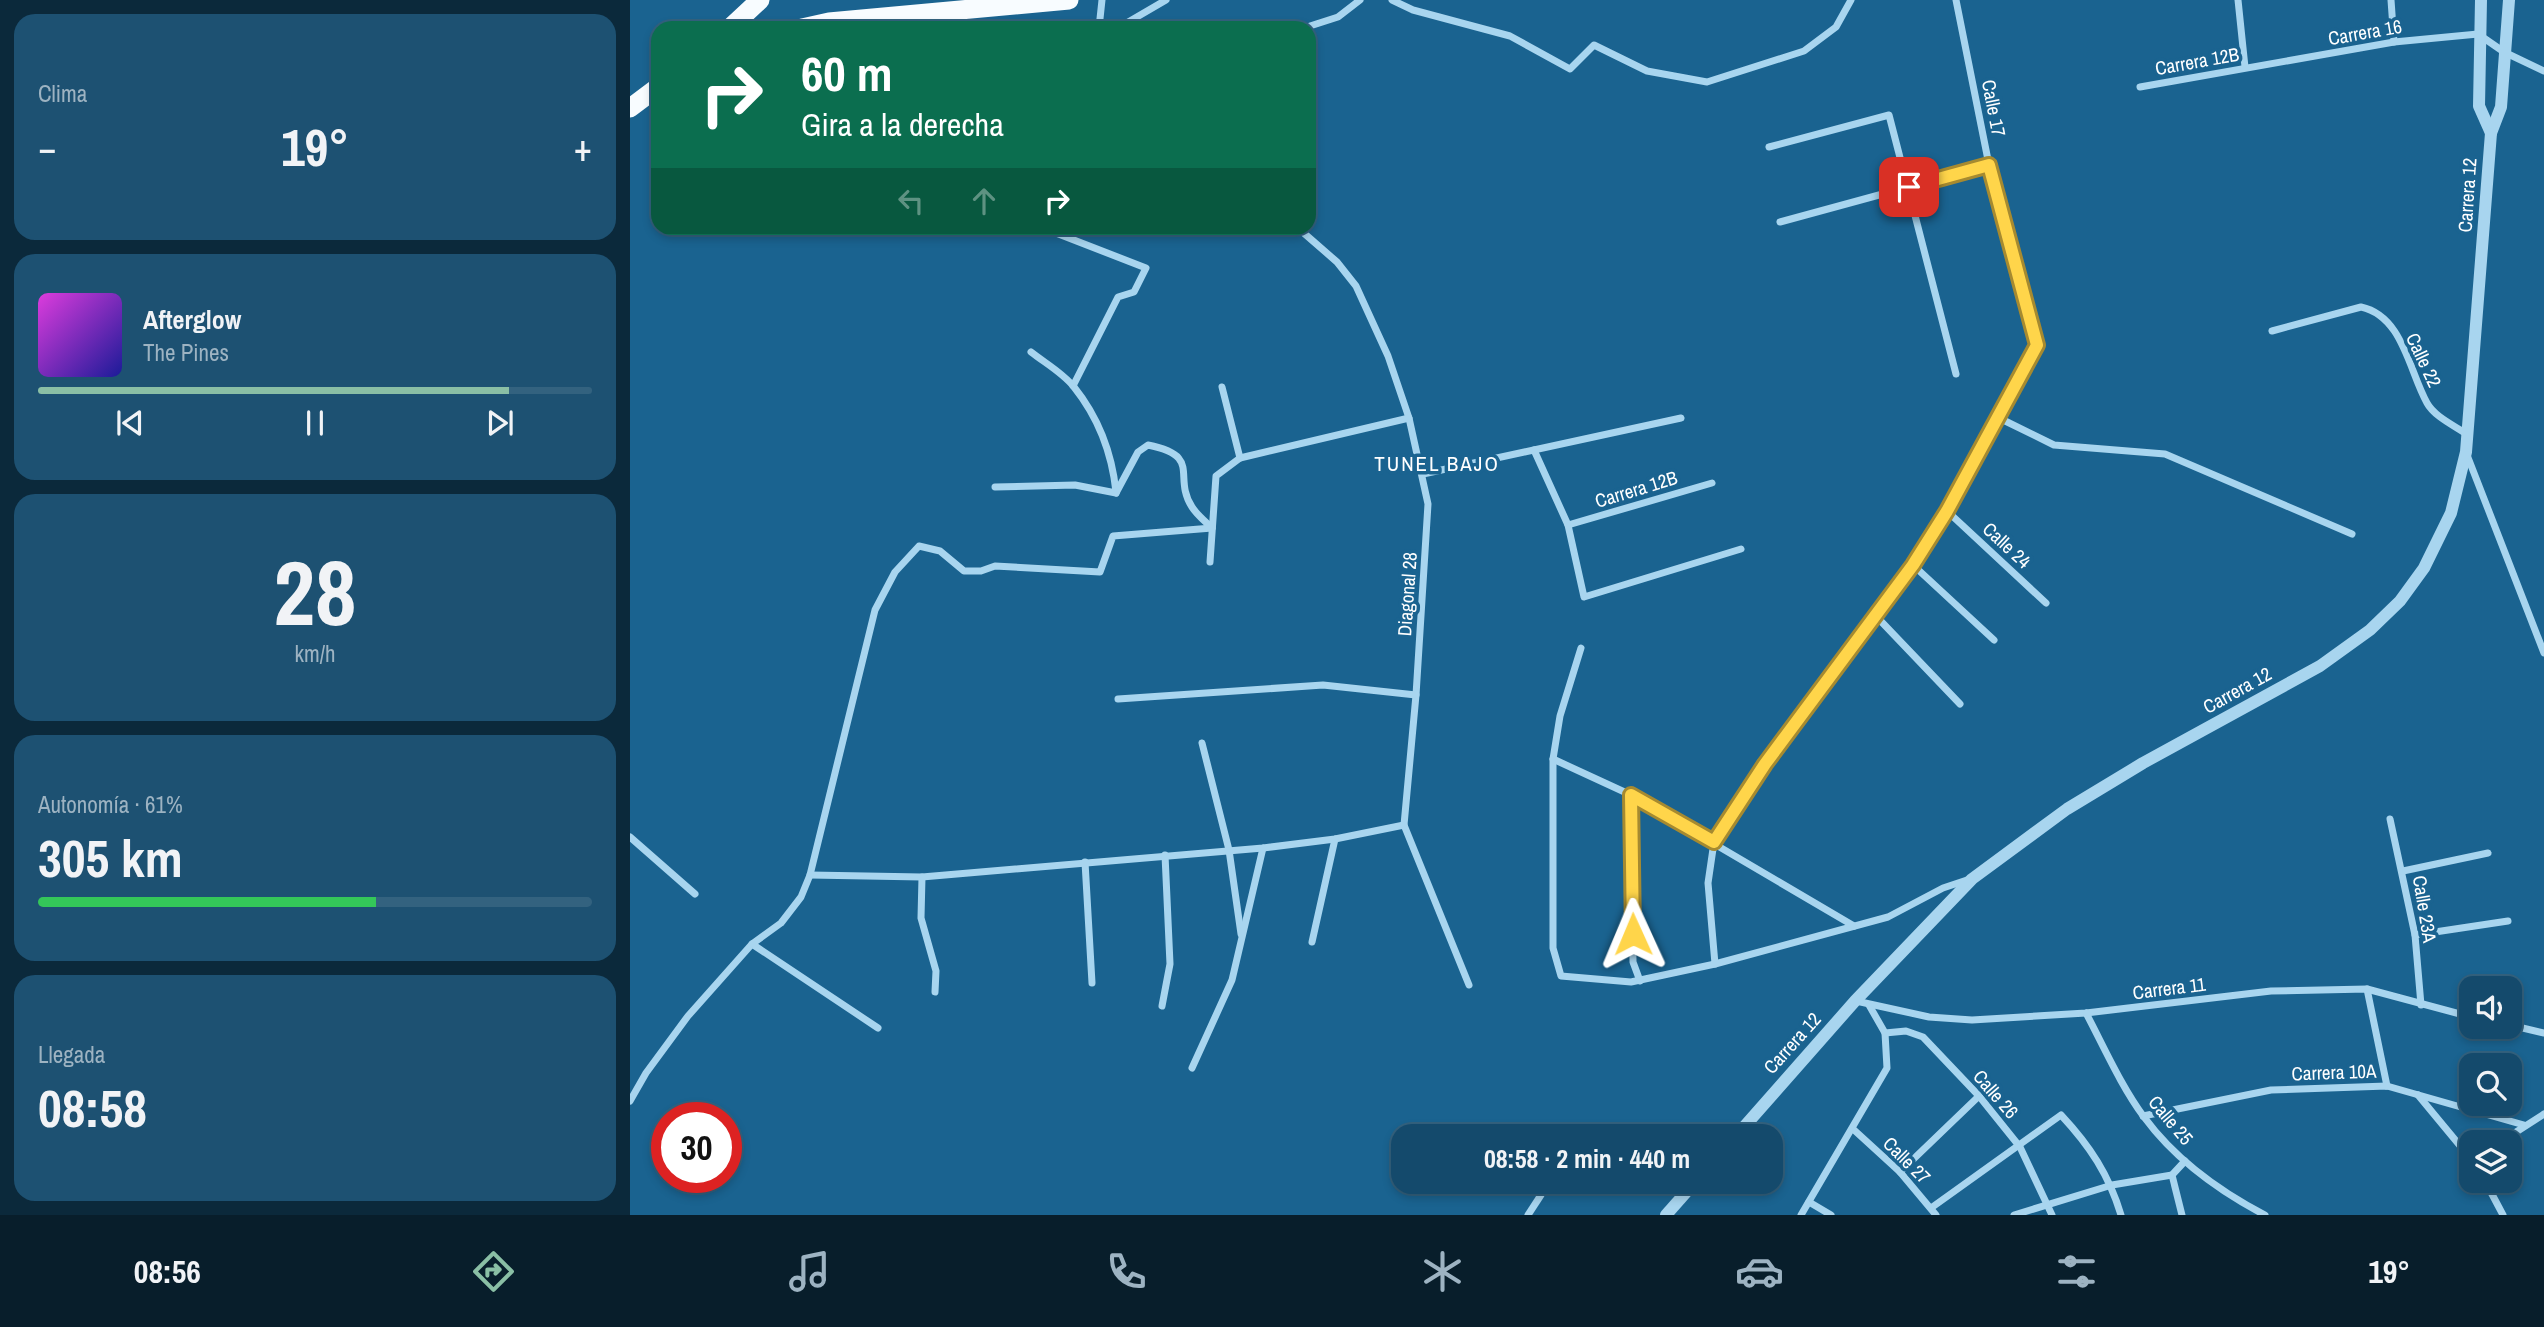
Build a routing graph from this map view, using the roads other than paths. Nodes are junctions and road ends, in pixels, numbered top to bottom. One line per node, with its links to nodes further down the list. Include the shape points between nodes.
1 (760, 0): 13 (highway)
2 (1069, 0): 14 (highway)
3 (1102, 0): 15 (street)
4 (1166, 0): 16 (street)
5 (1360, 0): 17 (street, via 1338,18)
6 (1392, 0): 7 (street, via 1510,36 1570,69 1594,45 1647,71 1707,82 1804,51 1836,27)
7 (1851, 0)
8 (1956, 0): 29 (street, Calle 17)
9 (2238, 0): 21 (street)
10 (2391, 0): 19 (street)
11 (2480, 0): 18 (street, Carrera 12)
12 (2509, 0): 20 (street, Carrera 12)
13 (738, 21)
14 (840, 21)
15 (1100, 21)
16 (1130, 21)
17 (1316, 24)
18 (2478, 34): 19 (street, Carrera 16); 20 (street); 27 (street, Carrera 12, via 2479,106)
19 (2393, 42): 22 (street, Carrera 16)
20 (2504, 52): 23 (street); 27 (street, Carrera 12, via 2501,107)
21 (2245, 67): 22 (street, Carrera 12B); 24 (street, Carrera 12B)
22 (2258, 67)
23 (2544, 71)
24 (2140, 87)
25 (651, 92): 26 (highway)
26 (630, 108)
27 (2491, 132): 42 (street, Carrera 12, via 2478,324)
28 (1769, 148): 30 (street, via 1889,115)
29 (1989, 165): 30 (street); 39 (street, Calle 17, via 2037,345)
30 (1909, 187): 31 (street); 36 (street)
31 (1780, 222)
32 (1062, 235): 37 (street, via 1146,268 1133,292 1118,298)
33 (1306, 235): 40 (street, Diagonal 28, via 1356,286 1388,356)
34 (2272, 331): 42 (street, Calle 22, via 2361,307 2373,310 2404,347 2432,411)
35 (1031, 352): 37 (street)
36 (1956, 374)
37 (1073, 386): 49 (street, via 1113,460)
38 (1222, 387): 45 (street)
39 (1995, 416): 50 (street, Calle 17); 53 (street, via 2054,445 2165,454)
40 (1409, 418): 45 (street); 46 (street, Diagonal 28)
41 (1681, 418): 43 (street)
42 (2465, 433): 44 (street, Carrera 12)
43 (1534, 450): 46 (street); 51 (street)
44 (2466, 452): 61 (street); 81 (street, Carrera 12, via 2451,513 2424,568 2400,601 2370,630 2320,666 2067,809)
45 (1240, 458): 52 (street, via 1216,476)
46 (1423, 474): 62 (street, Diagonal 28, via 1428,504)
47 (1712, 483): 51 (street, Carrera 12B)
48 (995, 487): 49 (street, via 1075,485)
49 (1116, 493): 52 (street, via 1138,452 1148,444 1172,450 1180,460 1191,507)
50 (1947, 511): 56 (street, Calle 17); 57 (street, Calle 24)
51 (1568, 525): 54 (street, via 1584,597)
52 (1212, 528): 55 (street); 79 (street, via 1113,536 1100,572 995,566 964,571 940,551 919,546 895,572 875,610)
53 (2352, 534)
54 (1741, 549)
55 (1210, 562)
56 (1913, 565): 58 (street, Calle 17); 59 (street)
57 (2046, 603)
58 (1875, 614): 64 (street); 72 (street, Calle 17)
59 (1994, 640)
60 (1581, 648): 66 (street, via 1560,716)
61 (2544, 653)
62 (1416, 695): 63 (street, via 1323,685); 69 (street, Diagonal 28)
63 (1118, 699)
64 (1959, 704)
65 (1202, 743): 74 (street)
66 (1553, 759): 67 (street); 90 (street, via 1553,948 1561,976)
67 (1631, 795): 72 (street); 90 (street, via 1633,962)
68 (2390, 819): 78 (street, Calle 23A)
69 (1404, 825): 71 (street); 92 (street, Diagonal 28)
70 (630, 836): 82 (street)
71 (1335, 839): 73 (street); 87 (street)
72 (1714, 842): 84 (street); 89 (street, via 1708,883)
73 (1263, 848): 74 (street); 86 (street)
74 (1229, 850): 76 (street); 86 (street)
75 (2488, 853): 78 (street)
76 (1165, 855): 77 (street); 98 (street, via 1170,964)
77 (1085, 862): 80 (street); 91 (street)
78 (2403, 871): 85 (street, Calle 23A)
79 (810, 875): 80 (street); 88 (street, via 801,897 781,923)
80 (922, 877): 94 (street, via 921,918 936,971)
81 (1972, 878): 84 (street, via 1888,917); 95 (street, Carrera 12)
82 (695, 894)
83 (2508, 921): 85 (street)
84 (1854, 926): 89 (street)
85 (2415, 935): 97 (street, Calle 23A)
86 (1242, 942): 105 (street, via 1232,980)
87 (1312, 942)
88 (752, 944): 101 (street); 109 (street, via 688,1016)
89 (1715, 964): 90 (street)
90 (1640, 981)
91 (1091, 983)
92 (1469, 985)
93 (2367, 989): 97 (street, Carrera 11); 99 (street, Carrera 11, via 2270,991); 106 (street)
94 (935, 992)
95 (1856, 1000): 96 (street, Carrera 11); 112 (street, Carrera 12)
96 (1869, 1005): 99 (street, Carrera 11, via 1972,1020); 103 (street)
97 (2421, 1005): 100 (street, Carrera 11)
98 (1162, 1006)
99 (2086, 1013): 111 (street, Calle 25)
100 (2459, 1014)
101 (878, 1028)
102 (2522, 1028): 104 (street)
103 (1885, 1033): 108 (street, Calle 26, via 1906,1031 1923,1037); 114 (street, via 1886,1068)
104 (2544, 1033)
105 (1192, 1068)
106 (2387, 1086): 107 (street, Carrera 10A); 111 (street, Carrera 10A, via 2271,1090)
107 (2418, 1095): 113 (street, Carrera 10A); 116 (street)
108 (1979, 1096): 117 (street, Calle 26); 119 (street)
109 (630, 1101)
110 (2544, 1114): 113 (street)
111 (2143, 1116): 118 (street, Calle 25)
112 (1747, 1124)
113 (2524, 1125): 115 (street)
114 (1853, 1129): 119 (street, Calle 27); 125 (street)
115 (2517, 1130)
116 (2459, 1145)
117 (2020, 1147): 121 (street, via 2061,1115 2089,1144); 126 (street, Calle 26); 127 (street)
118 (2185, 1161): 120 (street); 136 (street, Calle 25, via 2233,1198)
119 (1900, 1172): 127 (street, Calle 27)
120 (2172, 1175): 121 (street); 135 (street)
121 (2112, 1185): 126 (street); 134 (street)
122 (2491, 1193): 137 (street)
123 (1685, 1194): 129 (street)
124 (1541, 1195): 128 (street)
125 (1809, 1202): 130 (street); 131 (street)
126 (2047, 1203): 132 (street); 133 (street, Calle 26)
127 (1933, 1211)
128 (1528, 1215)
129 (1666, 1215)
130 (1801, 1215)
131 (1831, 1215)
132 (2014, 1215)
133 (2052, 1215)
134 (2121, 1215)
135 (2182, 1215)
136 (2265, 1215)
137 (2503, 1215)

